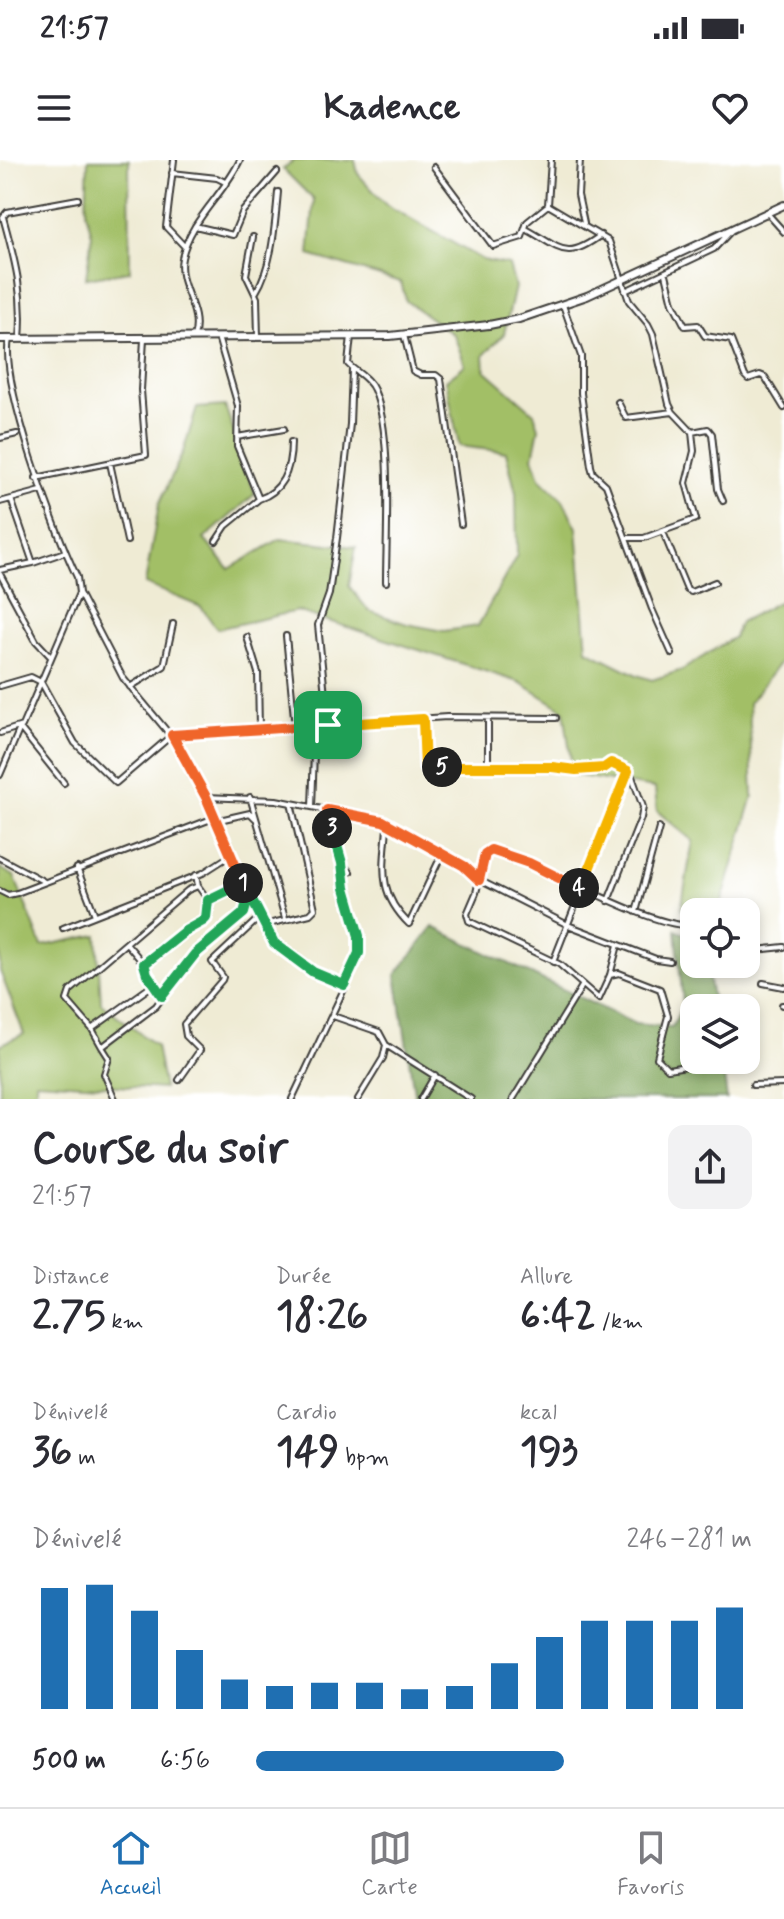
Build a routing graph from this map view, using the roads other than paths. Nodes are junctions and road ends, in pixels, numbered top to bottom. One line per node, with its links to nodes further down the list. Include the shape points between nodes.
1 (174, 160): 7 (street)
2 (240, 160): 8 (street)
3 (551, 160): 11 (street)
4 (580, 160): 14 (street, via 578,195)
5 (434, 167): 16 (street, via 489,245 522,237)
6 (277, 172): 15 (street, via 243,211 233,235)
7 (172, 173): 8 (street); 21 (street, via 166,227)
8 (227, 183): 15 (street)
9 (278, 192): 25 (street, via 275,226)
10 (78, 199): 35 (street, via 3,217 21,288)
11 (548, 205): 14 (street); 16 (street)
12 (784, 205): 13 (main road)
13 (767, 213): 17 (main road); 18 (street)
14 (585, 225): 19 (street)
15 (195, 226): 21 (street)
16 (526, 229): 19 (street, via 566,252 580,250)
17 (732, 229): 22 (street, via 714,249); 23 (main road)
18 (784, 232)
19 (601, 235): 23 (street, via 612,247)
20 (253, 237): 25 (street, via 246,275)
21 (185, 247): 29 (street, via 182,270 198,323)
22 (666, 274): 24 (street); 38 (street, via 685,326 698,325 705,336 731,340 745,376 765,377)
23 (621, 281): 24 (street); 26 (main road)
24 (625, 291): 39 (street, via 653,334)
25 (256, 292): 31 (street)
26 (563, 305): 27 (main road, via 489,325); 55 (street, via 581,356 591,466 604,482)
27 (404, 335): 28 (main road); 53 (street, via 413,371 441,379)
28 (351, 336): 31 (main road); 36 (street, via 347,361)
29 (194, 337): 30 (main road); 32 (main road)
30 (218, 337): 31 (main road); 43 (street, via 238,406)
31 (258, 337)
32 (144, 338): 35 (main road); 46 (street, via 146,455)
33 (0, 339): 34 (main road)
34 (9, 339): 35 (main road); 42 (street, via 6,363)
35 (20, 339)
36 (352, 369): 61 (street, via 374,388 381,414); 75 (street, via 337,538 329,594 318,625)
37 (618, 402): 39 (street, via 630,419)
38 (784, 408)
39 (673, 412): 41 (street)
40 (284, 429): 43 (street)
41 (692, 432): 51 (street, via 708,429 712,434); 54 (street, via 694,451 686,483 697,516)
42 (18, 434): 44 (street); 47 (street)
43 (237, 437): 50 (street)
44 (0, 438)
45 (291, 442): 50 (street, via 283,483)
46 (110, 463): 47 (street); 56 (street)
47 (36, 478): 48 (street)
48 (41, 491): 49 (street); 58 (street)
49 (11, 499): 52 (street); 59 (street)
50 (259, 499): 57 (street)
51 (723, 501)
52 (0, 502)
53 (461, 524)
54 (663, 532): 55 (street); 62 (street, via 687,590)
55 (627, 538): 67 (street)
56 (127, 541)
57 (216, 541)
58 (65, 552): 59 (street); 63 (street)
59 (33, 563): 60 (street)
60 (0, 572): 68 (street, via 36,641)
61 (386, 582)
62 (715, 582)
63 (79, 593): 68 (street); 71 (street)
64 (173, 624): 71 (street, via 164,666)
65 (286, 636): 76 (street)
66 (247, 637): 78 (street, via 258,673)
67 (672, 654)
68 (51, 657): 69 (street)
69 (41, 682): 70 (street, via 31,677); 77 (street); 80 (street, via 75,743 116,783)
70 (0, 686)
71 (130, 687): 80 (street)
72 (556, 718): 74 (street)
73 (423, 719): 74 (street); 75 (street); 82 (street, via 425,768)
74 (488, 719): 82 (street)
75 (328, 725): 76 (street)
76 (295, 727): 78 (street)
77 (20, 728): 79 (street); 84 (street); 85 (street)
78 (259, 729): 80 (street)
79 (0, 733)
80 (172, 735): 86 (street)
81 (351, 746): 89 (street, via 314,752)
82 (488, 767): 83 (street, via 576,770 611,763)
83 (628, 771): 106 (street); 110 (street, via 643,807)
84 (0, 775)
85 (64, 783)
86 (206, 797): 87 (street); 91 (street)
87 (250, 797): 88 (street); 92 (street)
88 (291, 803): 89 (street); 114 (street, via 315,909)
89 (312, 807): 90 (street)
90 (327, 810): 93 (street); 98 (street)
91 (214, 819): 92 (street, via 250,813); 96 (street); 99 (street)
92 (256, 819): 114 (street)
93 (395, 827): 95 (street); 95 (street, via 387,827 383,881 390,902 409,924)
94 (659, 828): 111 (street)
95 (442, 854): 102 (street)
96 (231, 855): 101 (street); 104 (street)
97 (0, 858): 103 (street)
98 (342, 863): 100 (street); 129 (street, via 359,936 359,953)
99 (77, 868): 103 (street); 112 (street)
100 (350, 872)
101 (196, 875): 105 (street); 112 (street)
102 (479, 880): 106 (street, via 485,854 491,850); 116 (street); 124 (street, via 469,921)
103 (43, 881): 107 (street, via 8,895)
104 (243, 882): 108 (street); 109 (street)
105 (198, 886): 109 (street); 119 (street)
106 (581, 889): 110 (street); 116 (street)
107 (0, 891)
108 (249, 895): 113 (street); 132 (street, via 244,913 195,954)
109 (208, 900): 125 (street, via 203,921)
110 (608, 901): 111 (street)
111 (636, 912): 117 (street)
112 (95, 915): 118 (street)
113 (260, 917): 115 (street); 139 (street, via 212,962 223,977 184,1024 186,1036 200,1050)
114 (285, 918): 115 (street)
115 (264, 925): 129 (street, via 281,949 313,972)
116 (568, 925): 120 (street); 124 (street)
117 (680, 926)
118 (63, 928)
119 (127, 944): 125 (street); 134 (street, via 67,997)
120 (618, 945): 123 (street); 126 (street)
121 (784, 947): 122 (street)
122 (760, 950)
123 (670, 961)
124 (553, 962): 130 (street)
125 (144, 964): 128 (street)
126 (610, 975): 130 (street, via 599,999); 137 (street, via 619,973 660,989 668,1016 657,1058 668,1069)
127 (763, 983): 131 (street)
128 (153, 985): 132 (street); 134 (street)
129 (344, 985): 133 (street)
130 (582, 986): 147 (street)
131 (784, 987)
132 (162, 996): 136 (street, via 152,1010)
133 (333, 1016): 135 (street, via 379,1032); 143 (street)
134 (92, 1029): 136 (street)
135 (386, 1045): 138 (street); 144 (street)
136 (102, 1047): 142 (street, via 109,1058 104,1074)
137 (680, 1067)
138 (435, 1075): 145 (street); 146 (street)
139 (179, 1080)
140 (784, 1084): 141 (street)
141 (753, 1085)
142 (115, 1099)
143 (292, 1099)
144 (358, 1099)
145 (421, 1099)
146 (471, 1099)
147 (513, 1099)

